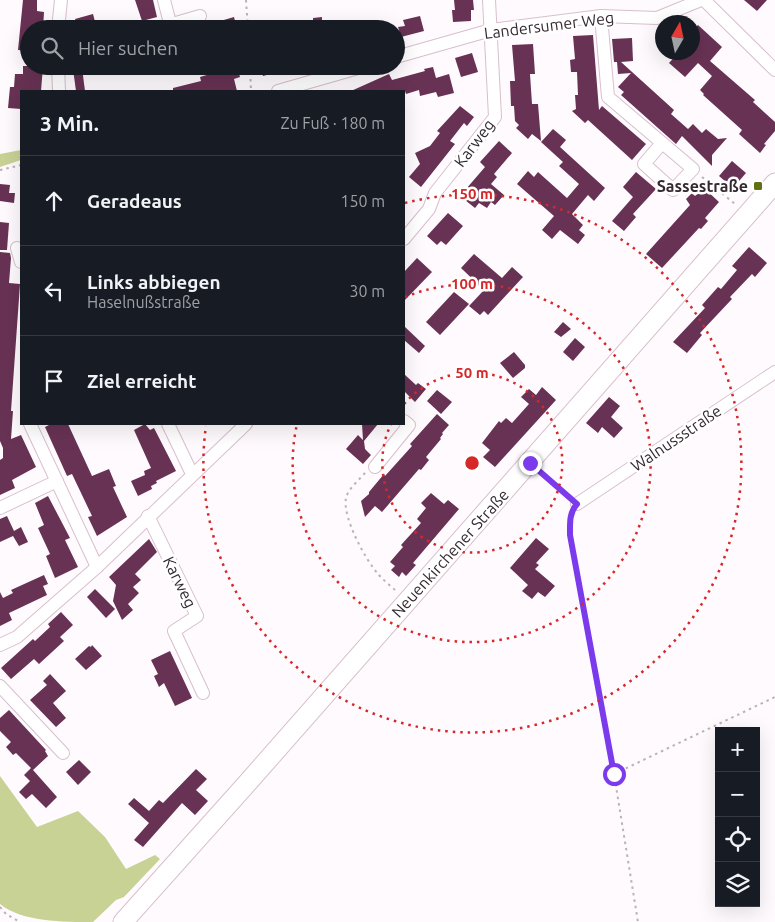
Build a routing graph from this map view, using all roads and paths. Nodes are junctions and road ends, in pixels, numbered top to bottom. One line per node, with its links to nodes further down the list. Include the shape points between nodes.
1 (61, 0): 8 (street)
2 (164, 0): 9 (street)
3 (246, 0): 11 (path)
4 (489, 0): 12 (street, Karweg)
5 (703, 0): 7 (street, Landersumer Weg, via 658,18); 14 (street)
6 (200, 16): 10 (street)
7 (602, 16): 12 (street, Landersumer Weg); 21 (street, via 608,97)
8 (59, 20)
9 (169, 20)
10 (183, 20)
11 (247, 20)
12 (491, 30): 13 (street, Landersumer Weg); 27 (street, Karweg, via 495,117 435,193 430,209)
13 (405, 54)
14 (775, 70)
15 (58, 75): 18 (street)
16 (250, 75): 19 (path)
17 (334, 75): 20 (street)
18 (59, 90)
19 (251, 90)
20 (281, 90)
21 (662, 143): 23 (street); 23 (street, via 644,164 673,190)
22 (20, 165): 24 (path)
23 (693, 169): 26 (path)
24 (0, 170)
25 (775, 183): 26 (street, Neuenkirchener Straße)
26 (748, 215): 35 (street, Neuenkirchener Straße)
27 (405, 238)
28 (17, 248): 29 (street)
29 (20, 258)
30 (775, 372): 39 (street, Walnussstraße)
31 (405, 422): 36 (street, via 409,425)
32 (30, 425): 38 (street)
33 (168, 425): 37 (street)
34 (245, 425): 37 (street)
35 (530, 463): 39 (path); 43 (street, Neuenkirchener Straße)
36 (375, 467): 43 (path, via 370,468 346,496 347,515 356,538 379,575)
37 (192, 474): 41 (street)
38 (57, 481): 40 (street); 42 (street)
39 (577, 504): 49 (path, via 572,510 570,535)
40 (0, 508)
41 (148, 516): 42 (street); 46 (street, Karweg, via 197,616 174,631)
42 (97, 567): 44 (street, via 17,638)
43 (408, 600): 52 (street, Neuenkirchener Straße)
44 (0, 646)
45 (0, 686): 48 (street)
46 (203, 693)
47 (775, 697): 49 (path)
48 (63, 753)
49 (614, 774): 53 (path)
50 (0, 907): 51 (path)
51 (20, 922)
52 (123, 922)
53 (638, 922)

